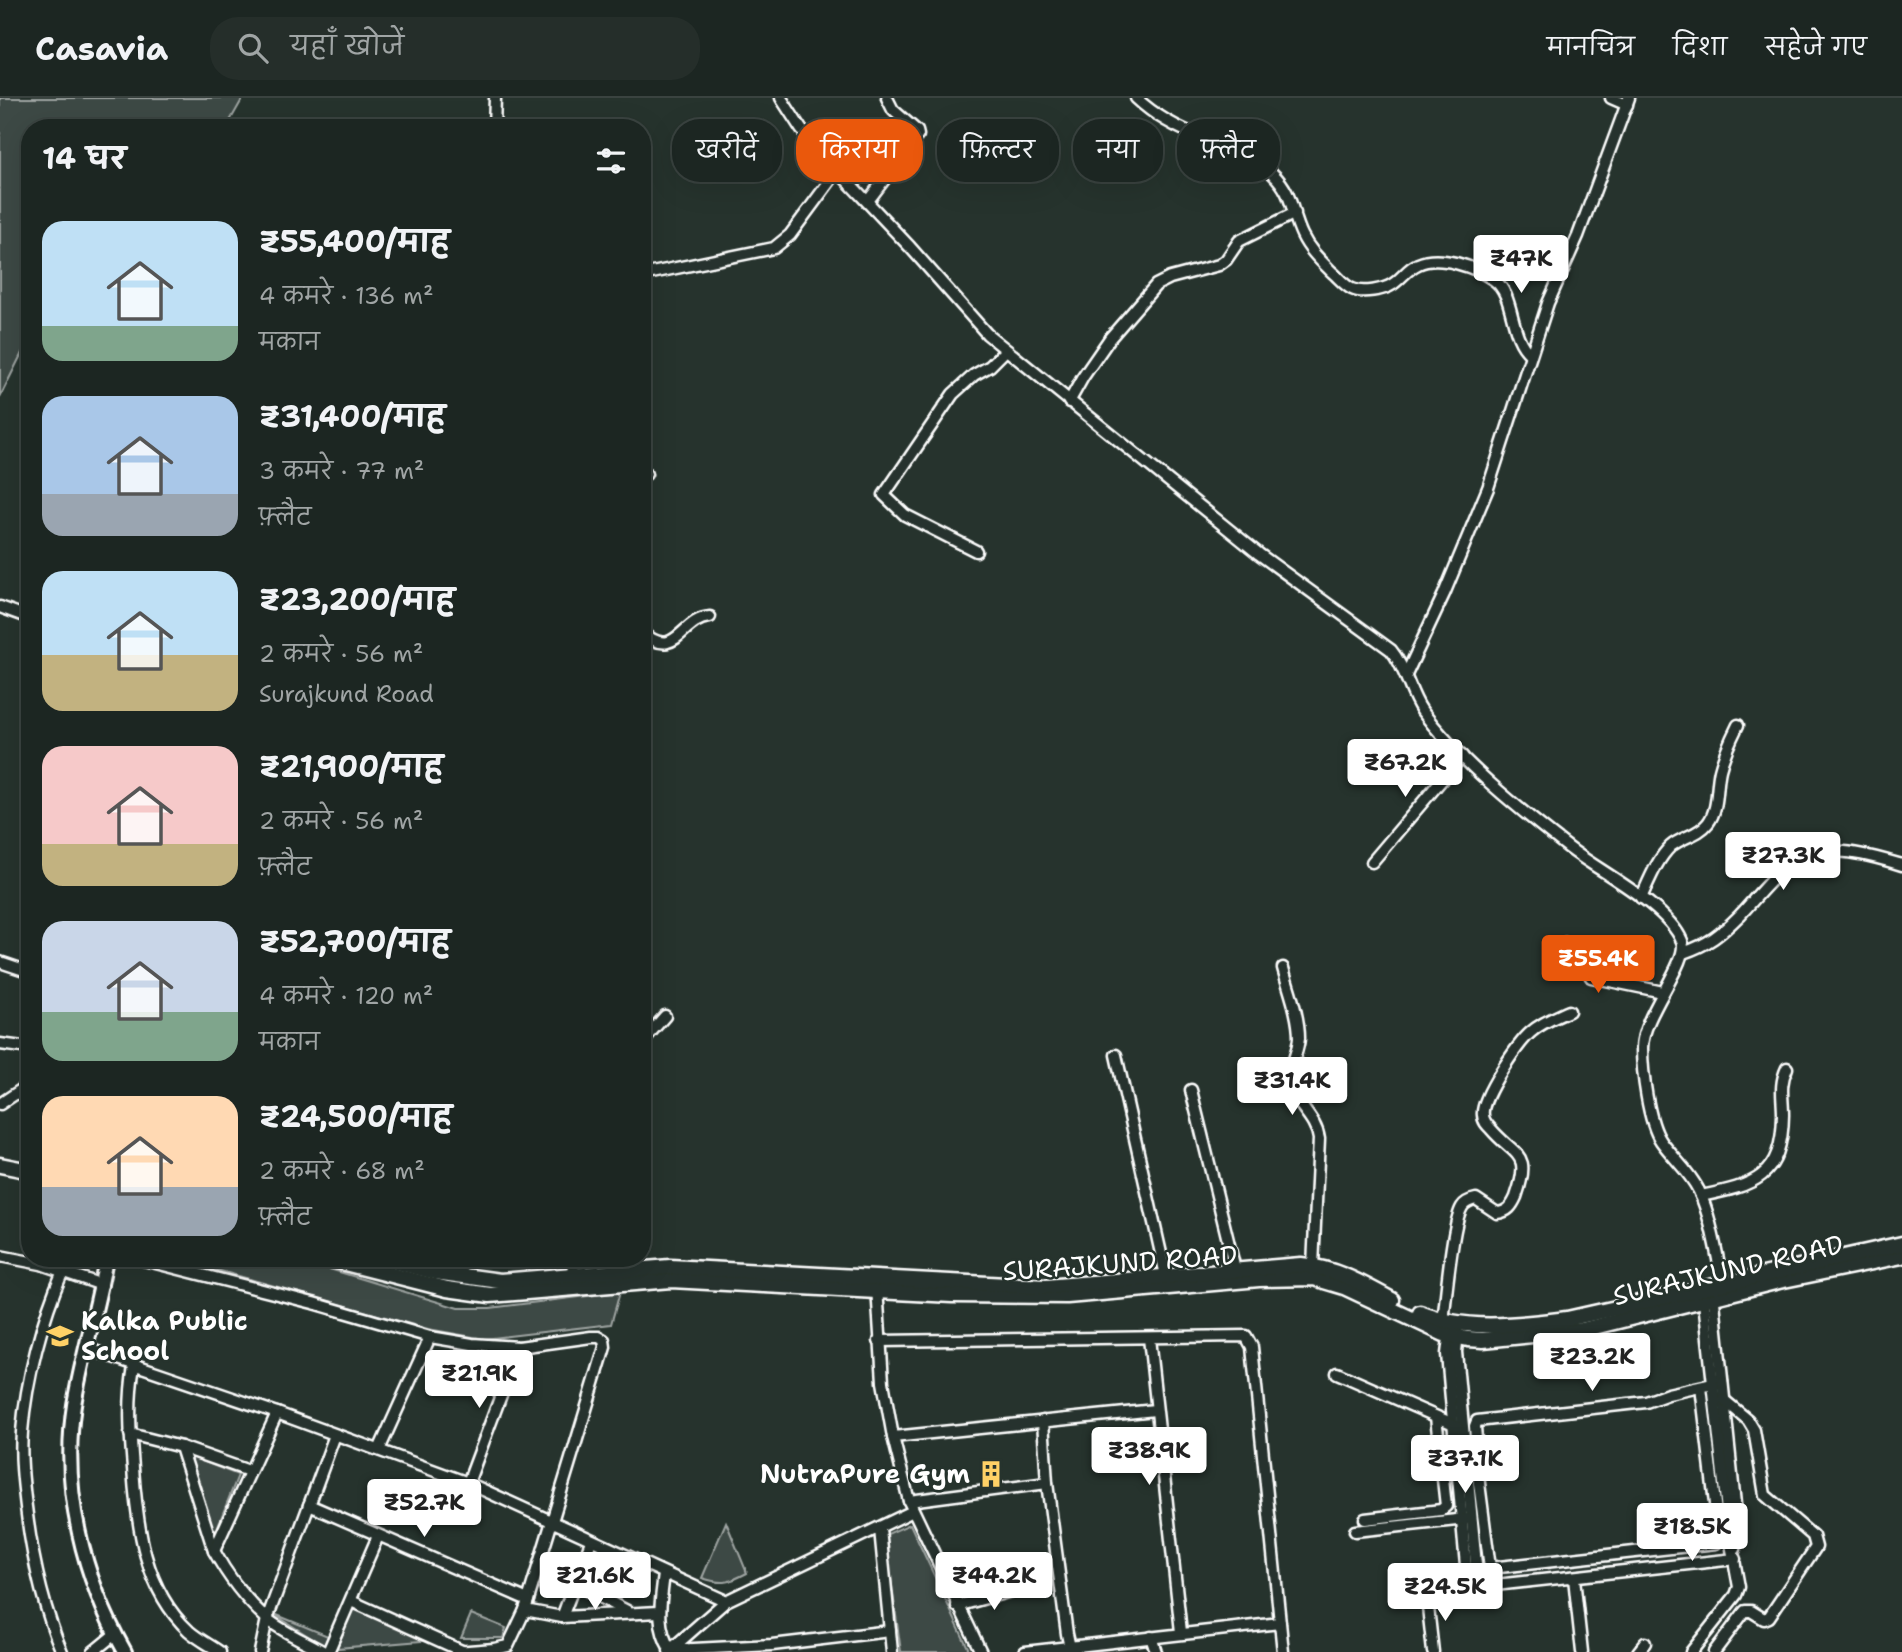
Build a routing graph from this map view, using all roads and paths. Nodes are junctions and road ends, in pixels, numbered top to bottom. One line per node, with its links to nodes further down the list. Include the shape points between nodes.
1 (495, 98): 7 (street)
2 (781, 98): 8 (street)
3 (887, 98): 11 (street, via 918,135)
4 (1136, 98): 12 (street, via 1168,122 1254,157 1280,181)
5 (1611, 98): 6 (street)
6 (1628, 102): 15 (street)
7 (494, 119)
8 (796, 121)
9 (829, 182): 13 (street, via 790,235 774,248)
10 (850, 182): 11 (street)
11 (868, 201): 14 (street)
12 (1295, 213): 15 (street, via 1312,252 1355,290 1391,285 1427,261 1460,265 1492,278 1502,289 1520,342); 16 (street, via 1238,241 1223,263 1156,285 1110,338)
13 (651, 273)
14 (1006, 350): 16 (street); 17 (street, via 953,394 884,495 905,515)
15 (1530, 354): 22 (street, via 1488,488)
16 (1069, 402): 22 (street, via 1270,562 1391,650)
17 (976, 551)
18 (0, 607): 19 (street)
19 (21, 615)
20 (710, 617): 21 (street, via 696,621 670,642)
21 (651, 638)
22 (1406, 675): 24 (street, via 1423,712)
23 (1738, 724): 27 (street, via 1722,764 1710,820 1667,850)
24 (1462, 756): 25 (street); 27 (street, via 1569,849)
25 (1372, 862)
26 (1902, 865): 29 (street, via 1862,854 1805,856 1780,873 1717,937)
27 (1641, 898): 29 (street, via 1676,931)
28 (1564, 943): 33 (street, via 1592,949 1591,977)
29 (1683, 953): 33 (street)
30 (0, 962): 32 (street)
31 (1283, 968): 53 (street, via 1298,1032 1290,1083 1319,1139)
32 (21, 969)
33 (1663, 992): 48 (street, via 1643,1039 1648,1092 1657,1134)
34 (1569, 1011): 67 (street, via 1525,1038 1484,1103 1484,1120 1517,1151 1522,1173 1513,1204 1506,1211 1497,1213 1476,1199 1461,1208 1454,1237)
35 (665, 1016): 36 (street)
36 (651, 1032)
37 (0, 1044): 38 (street)
38 (21, 1047)
39 (1116, 1055): 63 (street)
40 (1787, 1068): 48 (street, via 1780,1086 1781,1135 1770,1169 1745,1185)
41 (21, 1090): 43 (street)
42 (1191, 1090): 60 (street)
43 (0, 1104)
44 (0, 1165): 45 (main road)
45 (21, 1169)
46 (0, 1175): 47 (main road)
47 (21, 1178)
48 (1701, 1196): 66 (street)
49 (1902, 1244): 66 (main road, SURAJKUND ROAD)
50 (0, 1256): 52 (street)
51 (1902, 1256): 66 (main road, SURAJKUND ROAD)
52 (21, 1261)
53 (1313, 1266): 60 (main road, SURAJKUND ROAD); 67 (main road, SURAJKUND ROAD, via 1340,1273)
54 (46, 1267): 61 (street)
55 (105, 1267): 64 (street)
56 (171, 1267): 68 (street)
57 (361, 1267): 65 (main road, SURAJKUND ROAD, via 490,1295 671,1280)
58 (415, 1267): 62 (main road, SURAJKUND ROAD, via 482,1279)
59 (574, 1267): 62 (street)
60 (1235, 1269): 63 (main road, SURAJKUND ROAD)
61 (63, 1271): 64 (street); 129 (street, via 46,1314 22,1432 30,1541)
62 (574, 1276): 65 (main road, SURAJKUND ROAD, via 670,1267)
63 (1168, 1282): 65 (main road, SURAJKUND ROAD, via 1046,1287); 67 (main road, SURAJKUND ROAD, via 1314,1278)
64 (102, 1284): 72 (street)
65 (877, 1285): 70 (street)
66 (1711, 1291): 67 (main road, SURAJKUND ROAD, via 1567,1319); 75 (street)
67 (1452, 1329): 82 (street)
68 (430, 1337): 71 (street); 87 (street)
69 (1149, 1338): 70 (street); 78 (street); 119 (street, via 1243,1334 1250,1342)
70 (879, 1341): 85 (street)
71 (519, 1347): 89 (street); 99 (street, via 591,1337 602,1338 605,1344)
72 (86, 1348): 73 (street); 122 (street, via 72,1423 71,1484 85,1558)
73 (134, 1366): 79 (street); 83 (street)
74 (1337, 1373): 80 (street)
75 (1717, 1383): 76 (street); 77 (street); 105 (street)
76 (1701, 1387): 92 (street, via 1646,1402 1477,1421); 92 (street, via 1719,1537 1716,1544 1491,1568)
77 (1724, 1400): 105 (street, via 1738,1533); 143 (street, via 1754,1430 1765,1495 1813,1536 1816,1547 1769,1617 1745,1611)
78 (1155, 1410): 81 (street); 121 (street)
79 (277, 1413): 84 (street); 88 (street)
80 (1436, 1417): 82 (street); 94 (street)
81 (1043, 1420): 85 (street); 90 (street)
82 (1458, 1426): 91 (street); 93 (street)
83 (130, 1434): 86 (street); 132 (street, via 138,1526 152,1576 187,1629)
84 (335, 1435): 87 (street); 95 (street)
85 (892, 1437): 96 (street)
86 (181, 1447): 88 (street); 104 (street)
87 (379, 1450): 89 (street)
88 (249, 1471): 104 (street)
89 (468, 1483): 99 (street)
90 (1047, 1483): 96 (street); 125 (street)
91 (1467, 1483): 92 (street); 98 (street)
92 (1479, 1483)
93 (1460, 1497): 94 (street); 98 (street)
94 (1445, 1499): 97 (street, via 1441,1510)
95 (309, 1504): 102 (street); 118 (street)
96 (911, 1506): 100 (street); 114 (street)
97 (1365, 1519)
98 (1466, 1519): 101 (street); 109 (street)
99 (552, 1521): 103 (street); 113 (street)
100 (880, 1529): 112 (street); 120 (street)
101 (1355, 1531)
102 (378, 1536): 111 (street); 113 (street)
103 (591, 1541): 106 (street); 108 (street)
104 (214, 1551): 118 (street)
105 (1735, 1556): 107 (street); 142 (street, via 1738,1592)
106 (664, 1574): 112 (street); 116 (street)
107 (1574, 1578): 109 (street); 141 (street)
108 (575, 1584): 115 (street); 117 (street)
109 (1473, 1587): 127 (street, via 1428,1594)
110 (1021, 1588): 114 (street)
111 (351, 1601): 128 (street); 134 (street)
112 (726, 1601): 126 (street)
113 (527, 1605): 117 (street); 128 (street, via 508,1646)
114 (957, 1606): 137 (street)
115 (629, 1612): 116 (street); 117 (street)
116 (659, 1612): 126 (street)
117 (562, 1617)
118 (267, 1619): 133 (street); 134 (street)
119 (1280, 1623): 121 (street); 140 (street)
120 (890, 1630): 124 (street); 136 (street)
121 (1181, 1632): 123 (street)
122 (115, 1634): 130 (street); 131 (street)
123 (1152, 1637): 125 (street); 139 (street)
124 (772, 1649): 126 (street)
125 (1070, 1649): 138 (street)
126 (669, 1650)
127 (1435, 1650)
128 (462, 1651): 135 (street)
129 (62, 1652)
130 (93, 1652)
131 (125, 1652)
132 (220, 1652)
133 (260, 1652)
134 (326, 1652)
135 (456, 1652)
136 (892, 1652)
137 (981, 1652)
138 (1025, 1652)
139 (1156, 1652)
140 (1283, 1652)
141 (1582, 1652)
142 (1691, 1652)
143 (1714, 1652)

